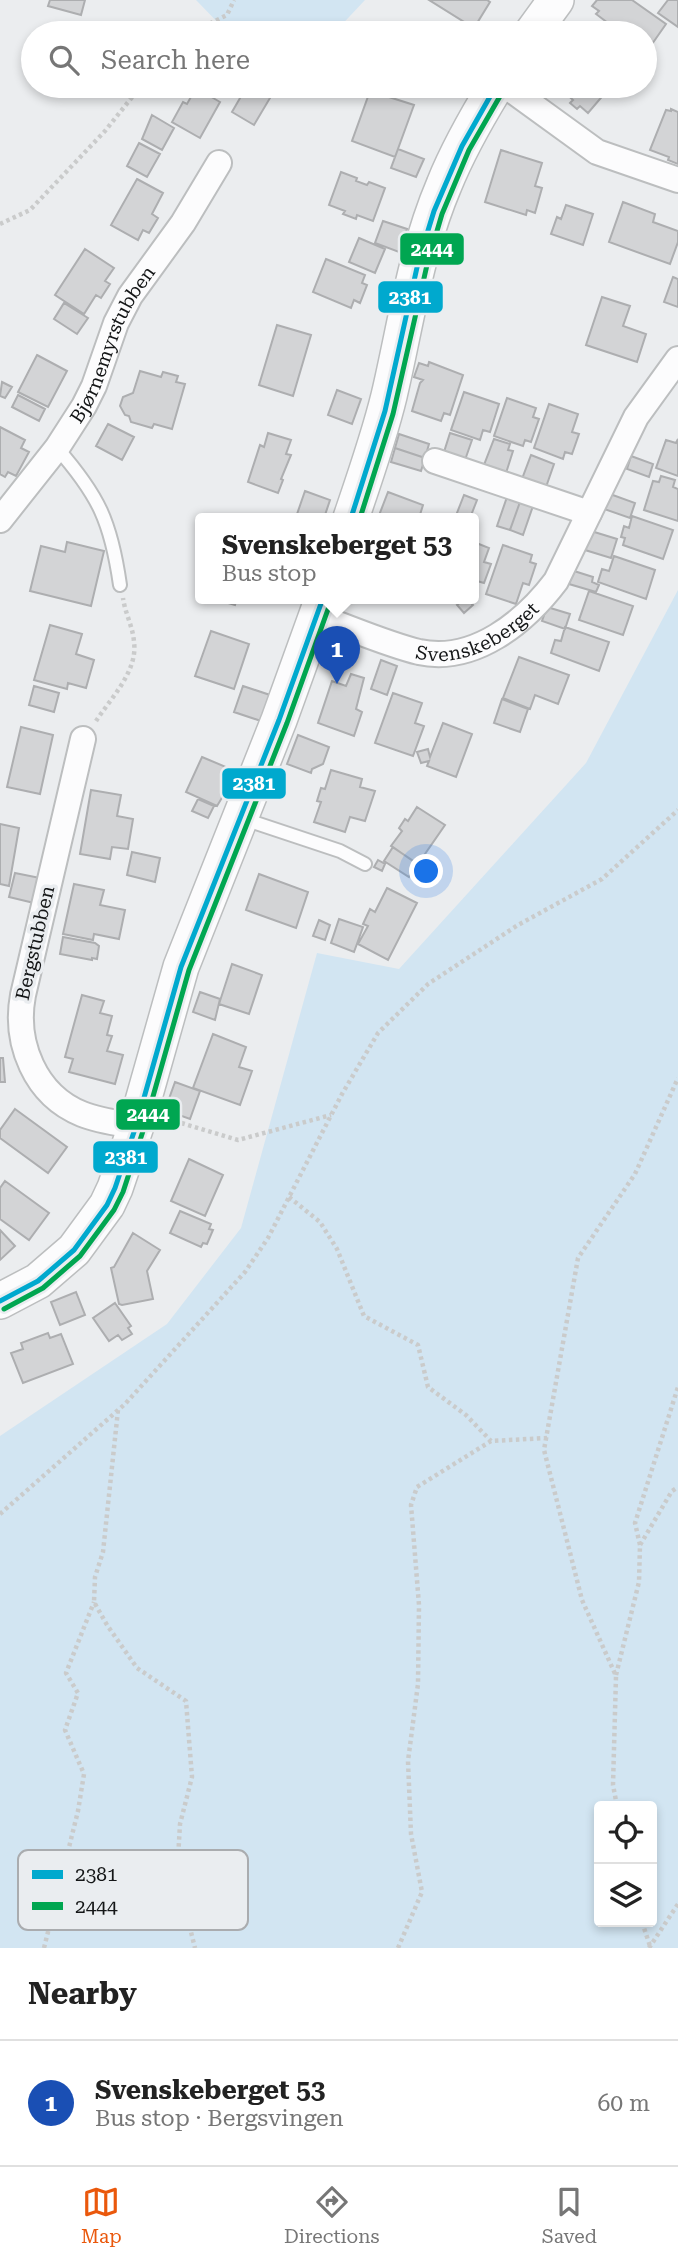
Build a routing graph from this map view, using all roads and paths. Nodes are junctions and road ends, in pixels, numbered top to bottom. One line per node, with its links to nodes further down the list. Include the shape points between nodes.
1 (234, 0): 3 (path, via 227,15)
2 (556, 0): 4 (street)
3 (215, 21)
4 (541, 21)
5 (131, 98): 10 (path, via 30,210)
6 (489, 98): 14 (street, via 444,184 427,231 376,446)
7 (523, 98): 9 (street, via 597,152)
8 (219, 163): 12 (street, Bjørnemyrstubben, via 184,223 130,296 94,386)
9 (678, 180)
10 (0, 224)
11 (678, 359): 15 (street, Svenskeberget, via 636,417)
12 (57, 448): 16 (street, Bjørnemyrstubben); 17 (lane, via 100,507 111,532)
13 (435, 461): 15 (street)
14 (353, 513)
15 (589, 513): 18 (street, Svenskeberget, via 556,581 538,604 508,629 463,650 419,652)
16 (0, 520)
17 (120, 585): 19 (path, via 134,642 133,658 127,675)
18 (319, 607): 21 (street)
19 (83, 738): 25 (street, Bergstubben, via 19,1014 23,1043 36,1075 55,1097 82,1114)
20 (678, 810): 24 (path, via 602,879 518,925 428,984 378,1033)
21 (241, 818): 22 (lane); 25 (street, via 181,967)
22 (365, 864)
23 (678, 1079): 30 (path, via 635,1174 578,1258)
24 (332, 1115): 25 (path, via 238,1140); 26 (path)
25 (151, 1122): 27 (street, via 107,1205 74,1250 38,1281)
26 (289, 1197): 29 (path, via 245,1272); 31 (path, via 320,1222 337,1249 363,1316 418,1345 428,1387)
27 (0, 1301)
28 (678, 1387): 34 (path, via 635,1523)
29 (118, 1409): 33 (path); 35 (path)
30 (547, 1437): 31 (path); 36 (path, via 544,1450 582,1600)
31 (491, 1441): 47 (path, via 417,1487 411,1504 419,1605 418,1684 408,1761 411,1834 422,1892)
32 (678, 1487): 34 (path)
33 (0, 1514)
34 (640, 1545): 36 (path, via 639,1582)
35 (94, 1602): 38 (path, via 66,1673 78,1693 65,1730 83,1774); 39 (path, via 137,1668 186,1701 192,1777)
36 (616, 1676): 37 (path)
37 (616, 1801)
38 (68, 1850)
39 (178, 1850)
40 (678, 1904): 44 (path)
41 (643, 1927): 44 (path)
42 (48, 1930): 45 (path)
43 (190, 1930): 46 (path)
44 (649, 1947)
45 (44, 1948)
46 (195, 1948)
47 (398, 1948)

